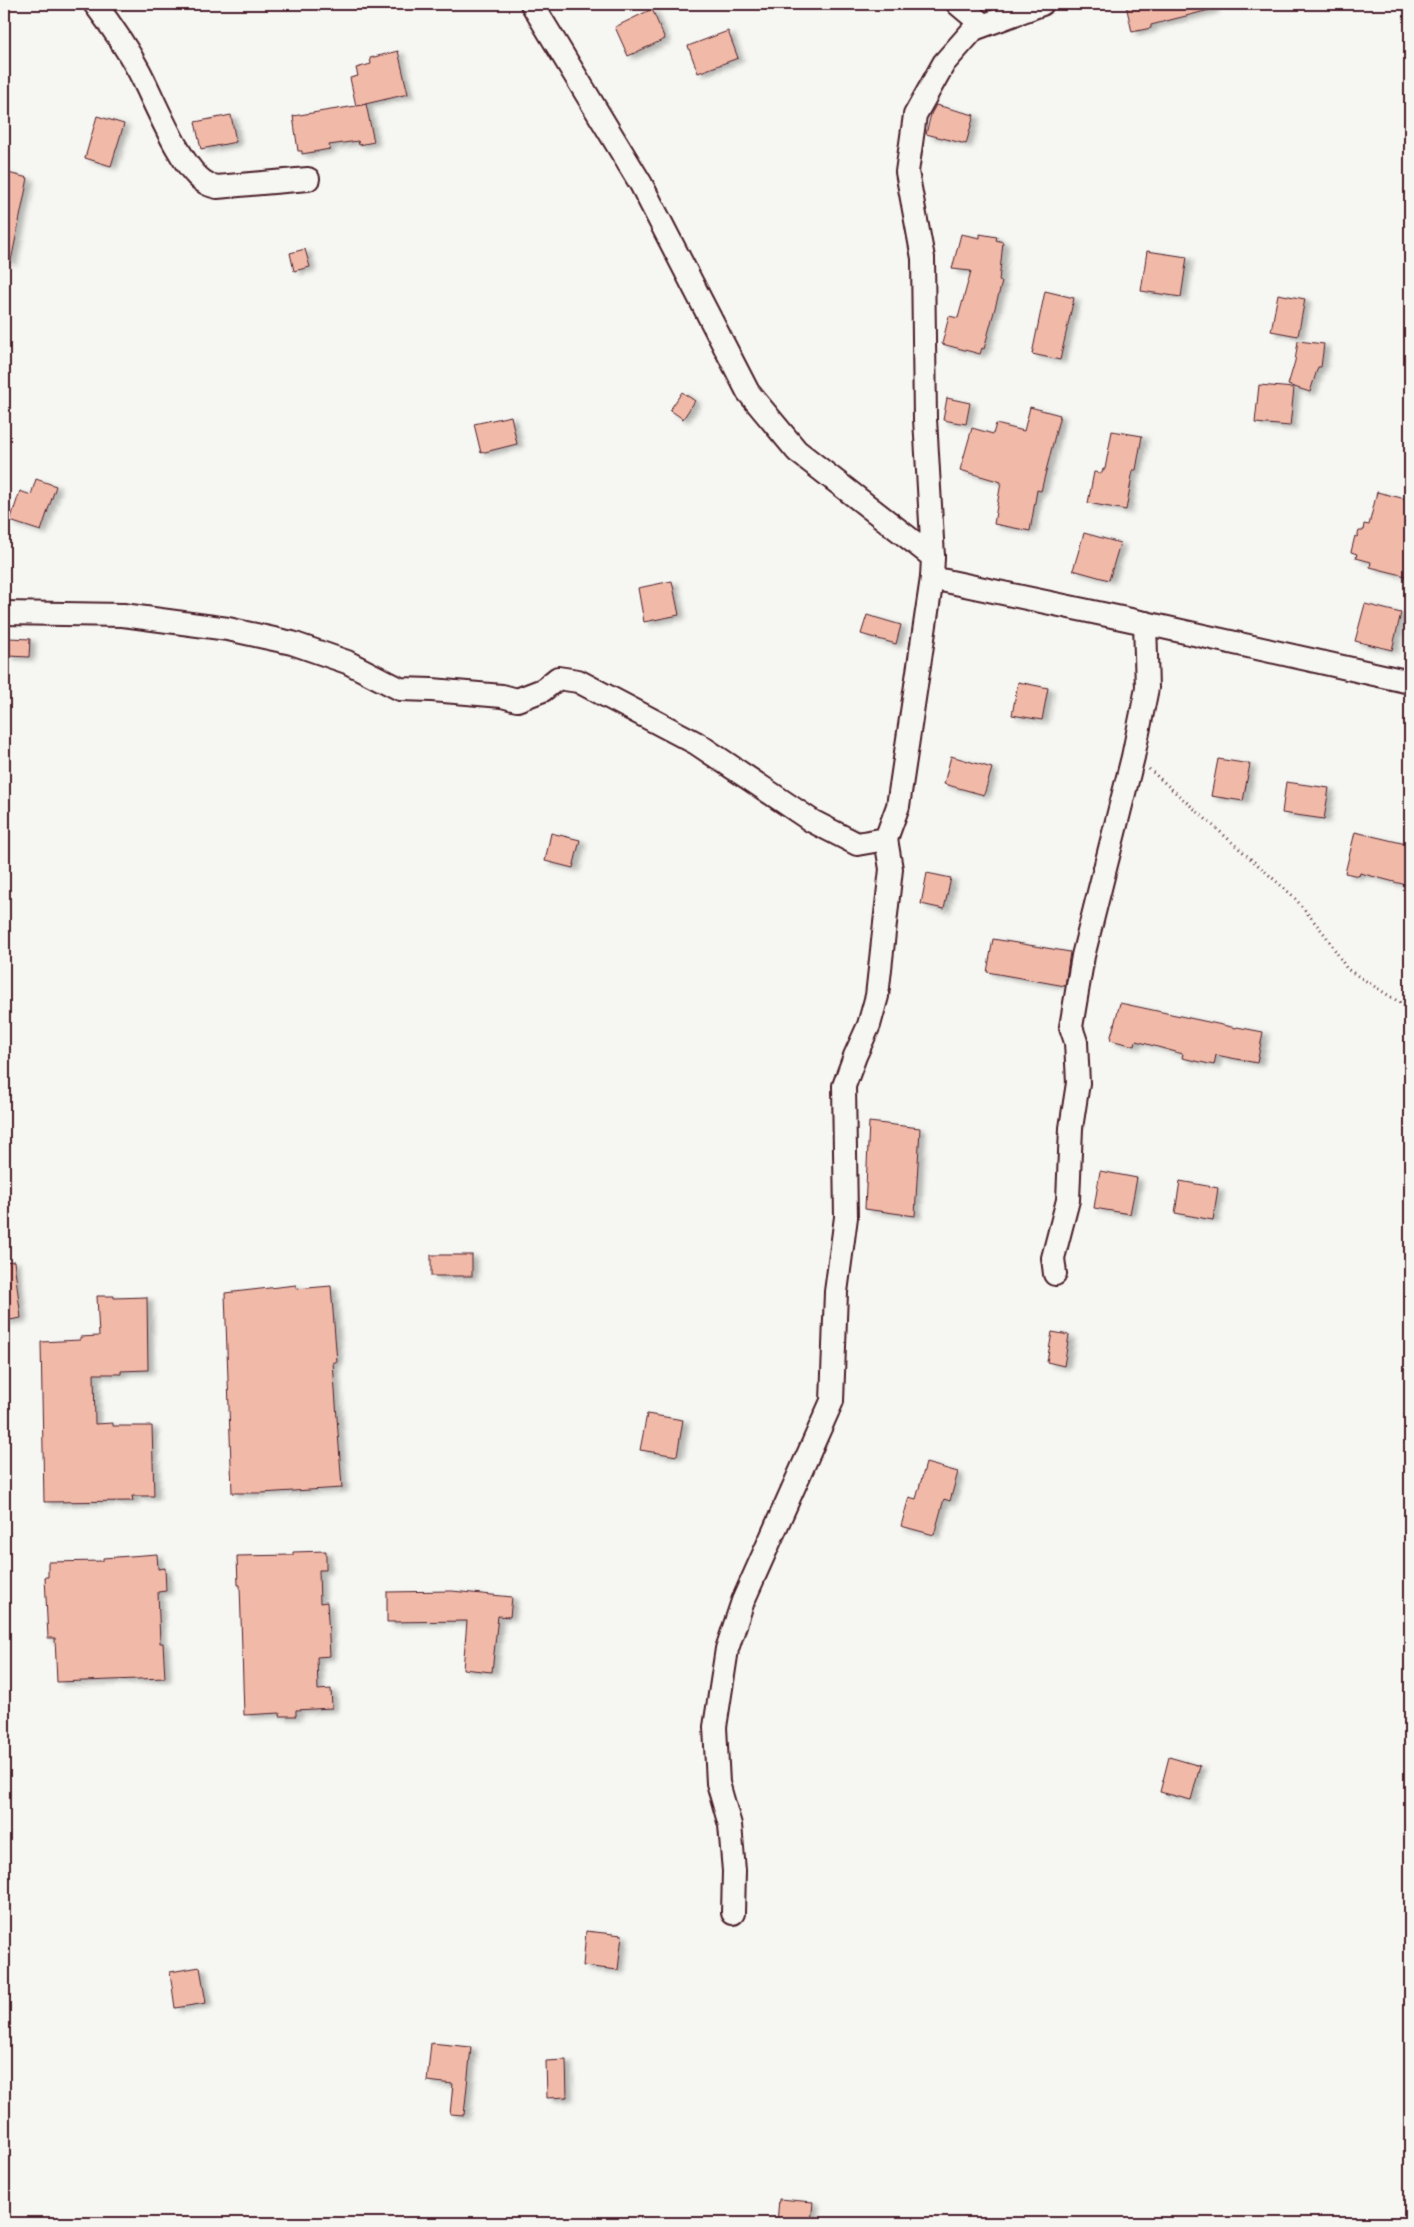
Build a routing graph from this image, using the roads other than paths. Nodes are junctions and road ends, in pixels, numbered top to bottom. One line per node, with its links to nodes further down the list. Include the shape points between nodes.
1 (95, 4): 6 (street, via 139,72 165,127 189,166 205,183 217,187)
2 (532, 4): 7 (street, via 641,184 748,392 797,451)
3 (958, 4): 5 (street)
4 (1042, 4): 5 (street)
5 (983, 26): 7 (street, via 974,28 944,63 915,115 907,172 922,258)
6 (308, 179)
7 (932, 568): 9 (street); 11 (street, via 898,806)
8 (4, 613): 11 (street, via 124,614 228,628 292,643 347,662 400,689 517,700 543,690 558,678 578,681 696,742 812,821 849,840 857,844)
9 (1145, 623): 10 (street); 12 (street, via 1147,688 1070,1027 1076,1042 1078,1083 1071,1128 1068,1200 1053,1258)
10 (1410, 682)
11 (886, 838): 13 (street, via 891,869 877,996 844,1086 846,1217 836,1292 832,1401 743,1600 727,1649 716,1718 718,1783 730,1825)
12 (1055, 1274)
13 (733, 1913)

